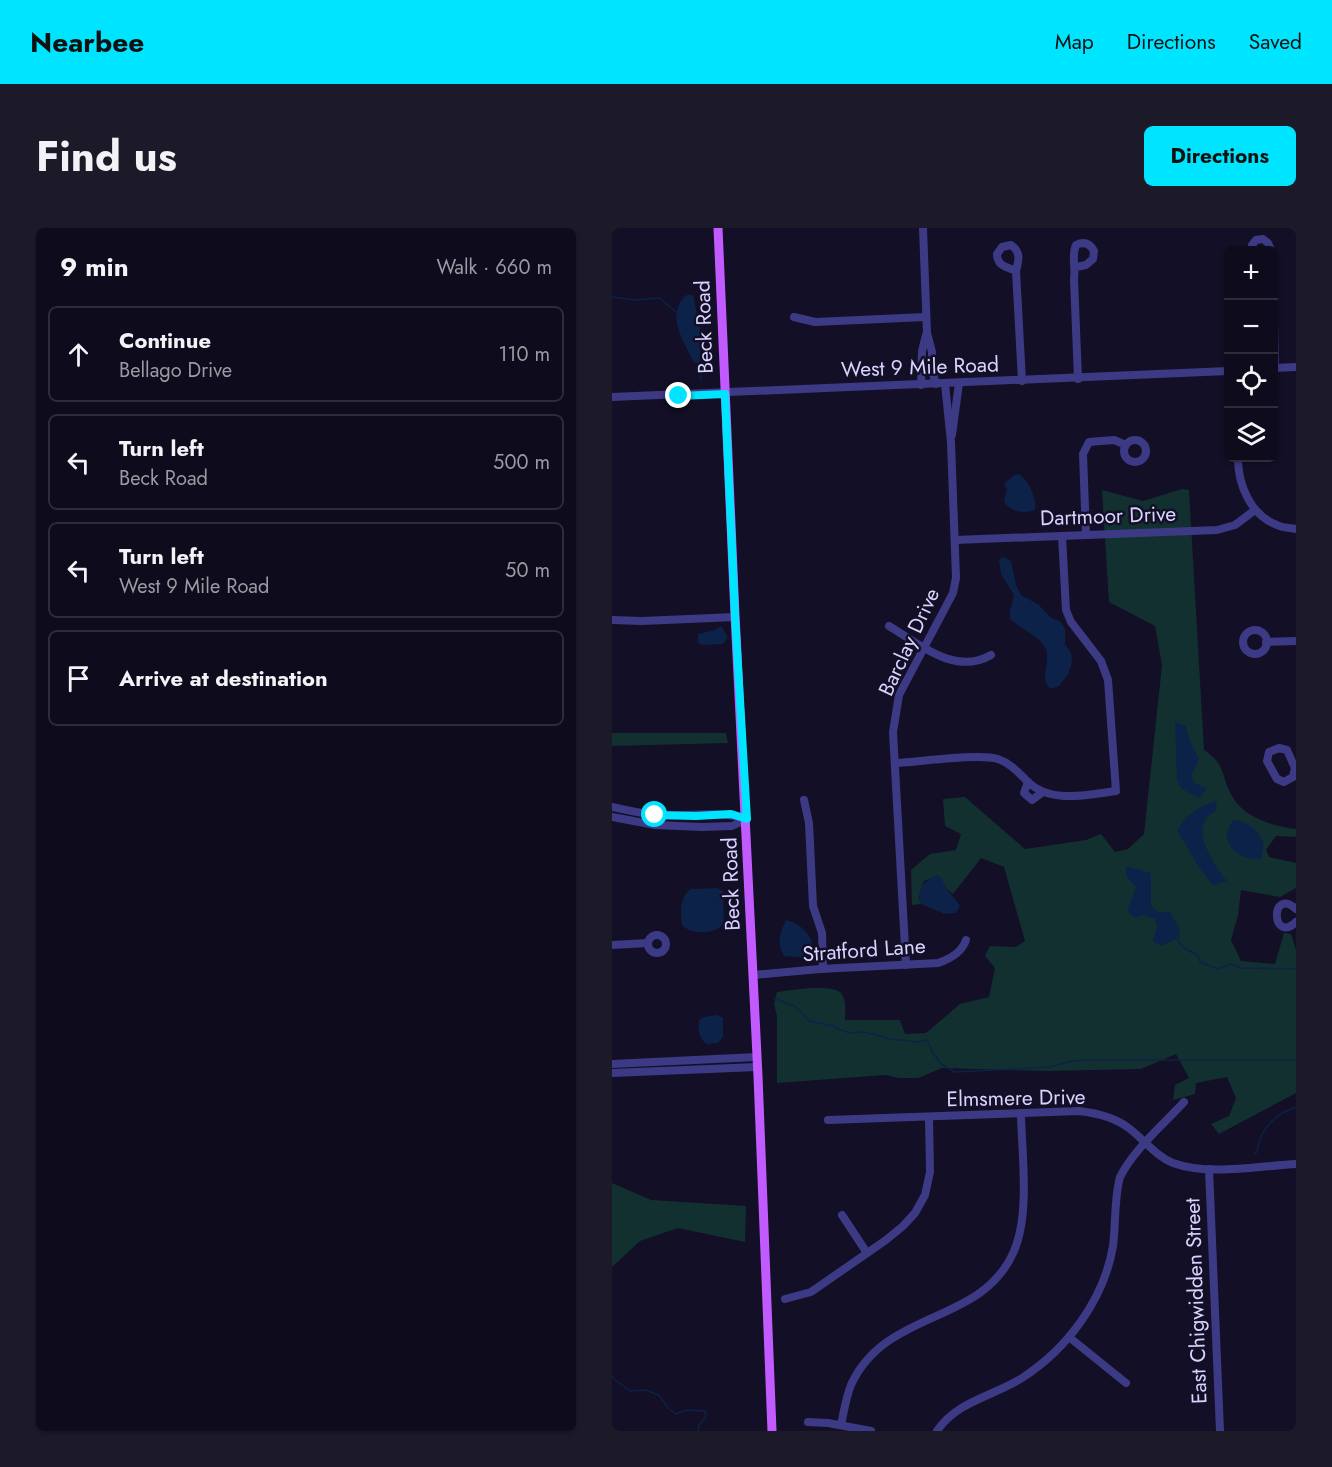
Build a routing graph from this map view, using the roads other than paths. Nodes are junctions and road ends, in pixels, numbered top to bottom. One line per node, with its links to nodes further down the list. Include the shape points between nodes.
1 (718, 228): 19 (main road, Beck Road)
2 (923, 228): 8 (street)
3 (1252, 246): 4 (street, via 1263,239)
4 (1269, 246)
5 (1076, 267): 13 (street)
6 (1016, 271): 14 (street)
7 (794, 317): 8 (street, via 815,322)
8 (925, 317): 9 (street)
9 (927, 333): 16 (street); 18 (street)
10 (1278, 368): 11 (street)
11 (1296, 368)
12 (1224, 372): 13 (street, West 9 Mile Road)
13 (1078, 379): 14 (street, West 9 Mile Road)
14 (1022, 381): 15 (street, West 9 Mile Road)
15 (959, 383): 17 (street, West 9 Mile Road); 21 (street, Barclay Drive)
16 (936, 384): 17 (street, West 9 Mile Road); 18 (street, West 9 Mile Road)
17 (945, 384): 21 (street, Barclay Drive)
18 (921, 385): 19 (street, West 9 Mile Road)
19 (725, 394): 20 (street, West 9 Mile Road); 29 (main road, Beck Road)
20 (612, 398)
21 (951, 442): 28 (street, Barclay Drive)
22 (1126, 445): 26 (street, via 1114,440 1086,445)
23 (1238, 462): 24 (street, via 1244,491)
24 (1255, 510): 25 (street, via 1277,525); 26 (street, Dartmoor Drive, via 1235,525 1217,530)
25 (1296, 529)
26 (1086, 535): 27 (street, Dartmoor Drive)
27 (1062, 536): 28 (street, Dartmoor Drive); 39 (street, via 1066,610 1101,661 1108,680 1116,791 1065,796)
28 (955, 540): 34 (street, Barclay Drive, via 953,593)
29 (735, 617): 30 (street); 43 (main road, Beck Road)
30 (612, 620)
31 (889, 626): 34 (street)
32 (1296, 640): 33 (street)
33 (1266, 642)
34 (923, 647): 35 (street, via 953,662 981,661); 37 (street, Barclay Drive, via 899,695 893,732)
35 (991, 655)
36 (1293, 753): 36 (street, via 1279,748 1267,754 1268,764 1280,781 1287,781 1294,774)
37 (896, 763): 38 (street, via 998,759 1020,772); 49 (street, Barclay Drive)
38 (1028, 782): 39 (street); 39 (street, via 1024,792 1032,800)
39 (1043, 792)
40 (804, 800): 50 (street, via 809,823 813,906 822,933)
41 (612, 807): 43 (street, via 655,815 731,814)
42 (612, 817): 43 (street, via 655,825 702,827 732,826)
43 (747, 819): 51 (main road, Beck Road)
44 (1295, 907): 45 (street, via 1283,905 1276,917 1286,927)
45 (1296, 922)
46 (966, 940): 49 (street, Stratford Lane, via 948,960)
47 (648, 943): 48 (street)
48 (612, 945)
49 (906, 965): 50 (street, Stratford Lane)
50 (823, 969): 51 (street, Stratford Lane)
51 (753, 975): 52 (main road, Beck Road)
52 (757, 1062): 53 (street); 54 (street); 69 (main road, Beck Road)
53 (612, 1064)
54 (612, 1073)
55 (1185, 1102): 59 (street)
56 (1021, 1115): 57 (street, Elmsmere Drive); 59 (street, Elmsmere Drive, via 1093,1113 1118,1120); 68 (street, via 1023,1215 1014,1252 1001,1274 984,1291 899,1333 863,1364 851,1385)
57 (929, 1118): 58 (street, Elmsmere Drive); 63 (street, via 930,1172 925,1195 903,1226)
58 (828, 1120)
59 (1146, 1143): 61 (street, Elmsmere Drive, via 1171,1162); 65 (street, via 1120,1177 1105,1275 1089,1309)
60 (1296, 1164): 61 (street, Elmsmere Drive)
61 (1209, 1169): 72 (street, East Chigwidden Street)
62 (842, 1215): 63 (street)
63 (867, 1253): 64 (street, via 811,1292)
64 (785, 1299)
65 (1069, 1337): 66 (street); 71 (street, via 1021,1379 972,1401)
66 (1126, 1383)
67 (808, 1422): 68 (street)
68 (841, 1425): 70 (street)
69 (772, 1431)
70 (871, 1431)
71 (937, 1431)
72 (1220, 1431)

